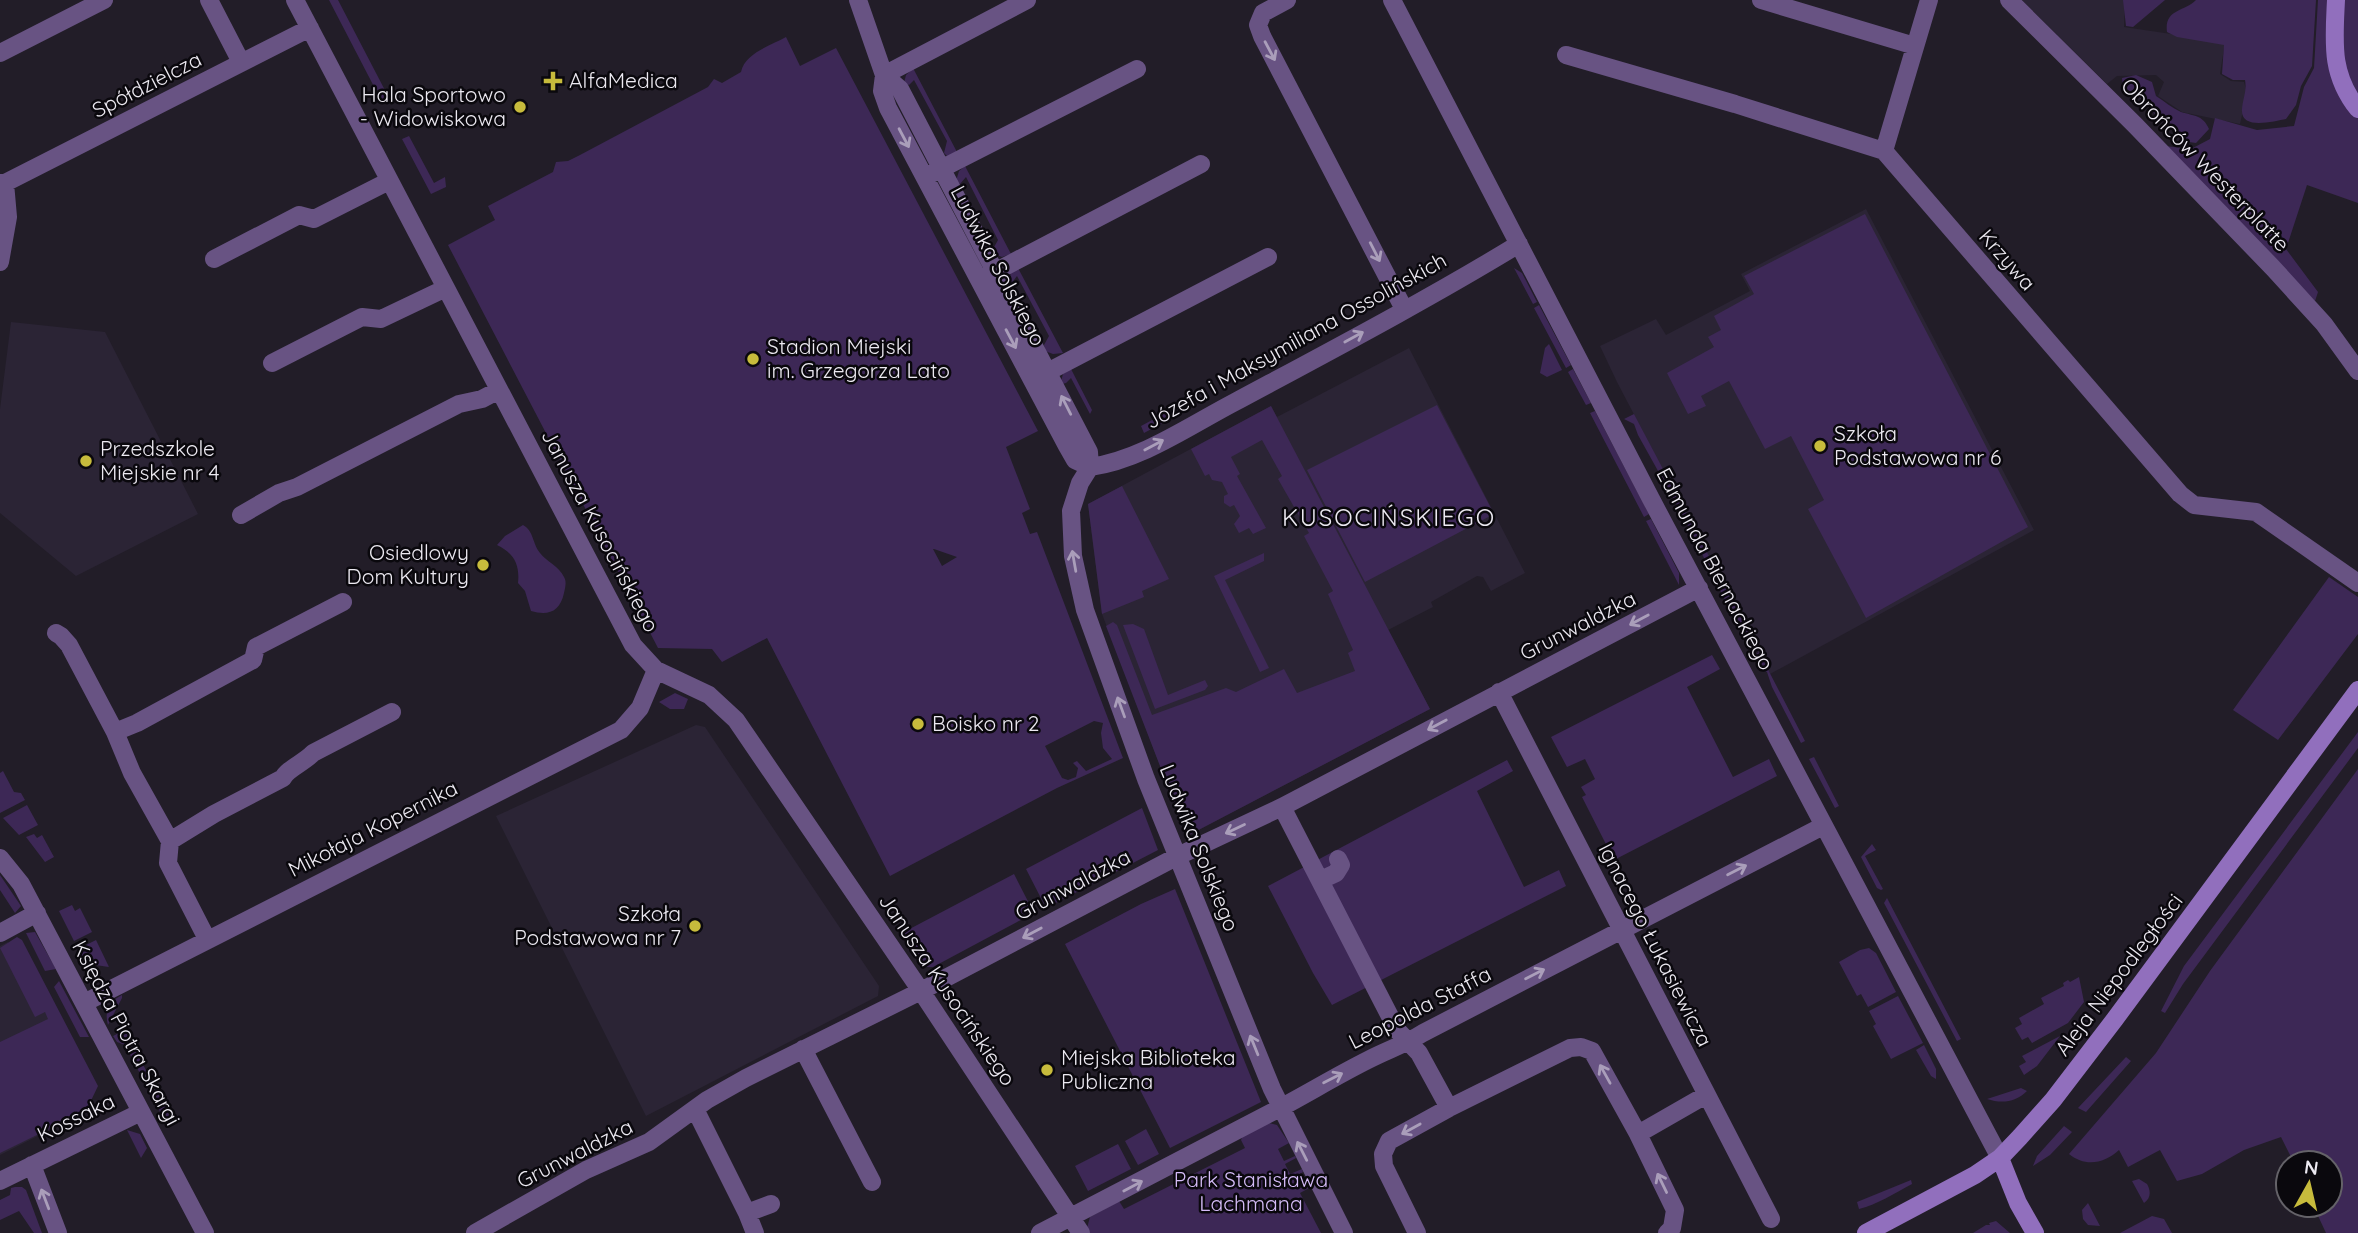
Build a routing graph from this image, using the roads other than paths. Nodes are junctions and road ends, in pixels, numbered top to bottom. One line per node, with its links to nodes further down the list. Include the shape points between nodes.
1 (104, 0): 14 (street)
2 (209, 0): 16 (street)
3 (295, 0): 12 (street, Janusza Kusocińskiego)
4 (858, 0): 18 (street, Ludwika Solskiego)
5 (1027, 0): 18 (street)
6 (1287, 0): 33 (street, one-way to 33, via 1263,13 1258,26)
7 (1392, 0): 26 (street, Edmunda Biernackiego)
8 (1761, 0): 13 (street)
9 (1929, 0): 13 (street)
10 (2009, 0): 35 (street, Obrońców Westerplatte, via 2273,268)
11 (2336, 0): 19 (street, via 2335,63)
12 (310, 28): 16 (street, Spółdzielcza); 24 (street, Janusza Kusocińskiego)
13 (1914, 46): 20 (street)
14 (0, 53)
15 (1566, 55): 20 (street)
16 (241, 62): 25 (street, Spółdzielcza)
17 (1137, 69): 22 (street)
18 (884, 75): 22 (street, Ludwika Solskiego, via 900,89); 23 (street, Ludwika Solskiego, one-way to 23, via 882,92 888,108)
19 (2358, 109)
20 (1884, 151): 41 (street, Krzywa, via 2180,494 2194,505 2256,512)
21 (1201, 164): 30 (street)
22 (942, 169): 23 (street); 30 (street, Ludwika Solskiego)
23 (925, 178): 31 (street, Ludwika Solskiego)
24 (389, 181): 28 (street, via 314,219 299,215); 32 (street, Janusza Kusocińskiego)
25 (3, 183): 29 (street, Spółdzielcza, via 8,217)
26 (1519, 244): 33 (street, Józefa i Maksymiliana Ossolińskich); 42 (street, Edmunda Biernackiego)
27 (1268, 257): 36 (street)
28 (214, 259)
29 (0, 262)
30 (996, 271): 31 (street); 36 (street, Ludwika Solskiego)
31 (979, 280): 37 (street, Ludwika Solskiego, one-way to 37)
32 (446, 288): 34 (street, via 381,319 362,317); 38 (street, Janusza Kusocińskiego)
33 (1404, 309): 39 (street, Józefa i Maksymiliana Ossolińskich, one-way to 33, via 1145,450)
34 (272, 363)
35 (2358, 371)
36 (1049, 372): 37 (street); 39 (street, Ludwika Solskiego, one-way to 36, via 1089,452)
37 (1032, 380): 39 (street, Ludwika Solskiego, via 1075,460)
38 (499, 390): 40 (street, via 459,404); 45 (street, Janusza Kusocińskiego, via 633,645)
39 (1090, 467): 53 (street, Ludwika Solskiego, one-way to 39, via 1081,596 1071,511)
40 (242, 515)
41 (2358, 583)
42 (1699, 588): 47 (street, Grunwaldzka, one-way to 47); 51 (street, Edmunda Biernackiego)
43 (343, 602): 49 (street, via 256,647 253,660)
44 (55, 633): 49 (street, via 69,645)
45 (656, 670): 60 (street, Mikołaja Kopernika, via 640,708 621,730); 61 (street, Janusza Kusocińskiego, via 709,695 736,720)
46 (2358, 690): 71 (street, Aleja Niepodległości, via 2067,1082)
47 (1499, 692): 50 (street, Grunwaldzka, one-way to 50); 58 (street, Ignacego Łukasiewicza)
48 (392, 712): 52 (street, via 313,753 282,778)
49 (115, 732): 52 (street, via 132,774)
50 (1282, 807): 53 (street, Grunwaldzka, one-way to 53); 56 (street)
51 (1823, 826): 58 (street, Leopolda Staffa, one-way to 51); 71 (street, Edmunda Biernackiego)
52 (170, 841): 60 (street, via 168,863)
53 (1178, 856): 61 (street, Grunwaldzka, one-way to 61); 66 (street, Ludwika Solskiego, one-way to 53)
54 (0, 858): 57 (street, Księdza Piotra Skargi)
55 (1338, 859): 56 (street, via 1341,865 1336,873)
56 (1321, 880): 63 (street)
57 (37, 913): 59 (street); 62 (street, Księdza Piotra Skargi)
58 (1621, 930): 63 (street, Leopolda Staffa, one-way to 58); 65 (street, Ignacego Łukasiewicza)
59 (0, 933)
60 (206, 939): 62 (street, Mikołaja Kopernika)
61 (921, 991): 64 (street, Grunwaldzka); 78 (street, Janusza Kusocińskiego)
62 (85, 1003): 69 (street, Księdza Piotra Skargi)
63 (1407, 1043): 66 (street, Leopolda Staffa, one-way to 63); 67 (street, via 1421,1056)
64 (803, 1049): 68 (street, Grunwaldzka); 74 (street)
65 (1706, 1095): 70 (street); 77 (street, Ignacego Łukasiewicza)
66 (1280, 1108): 78 (street, Leopolda Staffa, one-way to 66); 84 (street, Ludwika Solskiego, one-way to 66)
67 (1449, 1108): 70 (street, one-way to 67, via 1592,1051 1581,1047 1570,1048); 85 (street, one-way to 85, via 1389,1142 1382,1154)
68 (695, 1109): 76 (street); 81 (street, Grunwaldzka, via 649,1142 586,1170)
69 (141, 1112): 72 (street, Kossaka); 80 (street, Księdza Piotra Skargi)
70 (1638, 1134): 86 (street, one-way to 70, via 1675,1210)
71 (2000, 1157): 87 (street, Aleja Niepodległości, via 1956,1186); 88 (street)
72 (32, 1165): 73 (street, Kossaka); 79 (street, Kossaka, one-way to 72)
73 (0, 1181)
74 (872, 1182)
75 (771, 1204): 76 (street)
76 (747, 1213): 82 (street)
77 (1771, 1219)
78 (1076, 1225): 83 (street, Leopolda Staffa)
79 (58, 1233)
80 (205, 1233)
81 (477, 1233)
82 (755, 1233)
83 (1040, 1233)
84 (1344, 1233)
85 (1417, 1233)
86 (1667, 1233)
87 (1866, 1233)
88 (2035, 1233)

